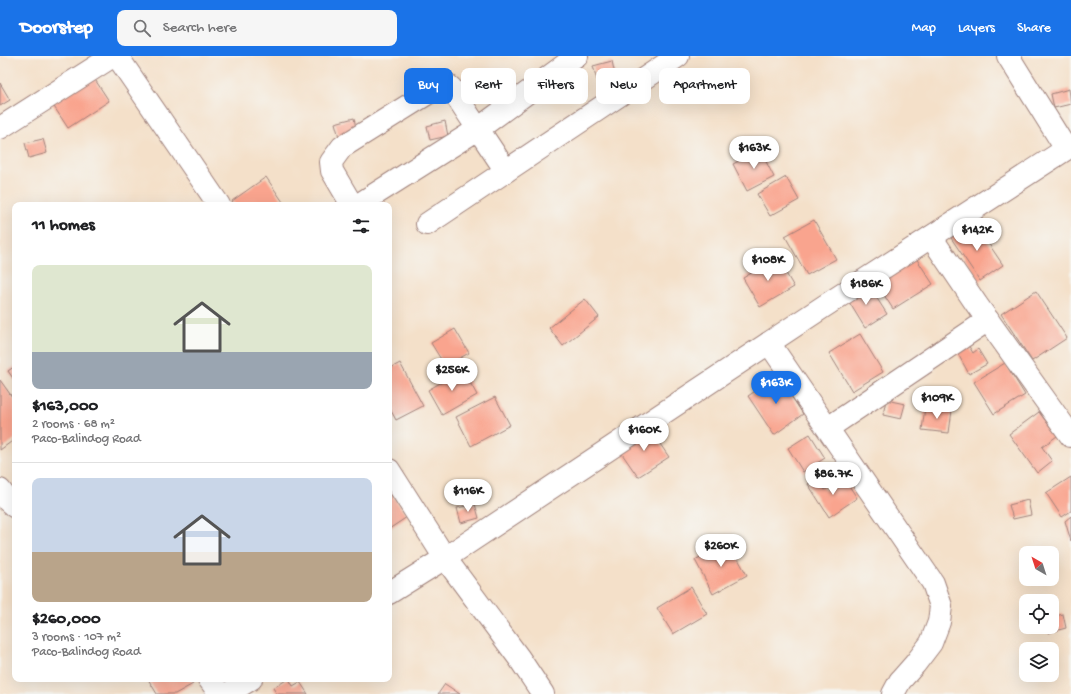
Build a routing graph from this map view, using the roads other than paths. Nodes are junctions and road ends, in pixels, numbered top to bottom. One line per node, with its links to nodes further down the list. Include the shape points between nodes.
1 (113, 56): 6 (street)
2 (116, 56): 10 (street)
3 (577, 56): 7 (street)
4 (678, 56): 9 (street)
5 (1008, 56): 8 (street)
6 (0, 128)
7 (478, 129): 9 (street); 11 (street, via 451,88 445,83 441,85 342,147 335,155 331,162 332,170); 12 (street)
8 (1069, 148): 14 (street)
9 (506, 171): 13 (street)
10 (217, 202)
11 (350, 202)
12 (363, 202)
13 (427, 224)
14 (931, 237): 15 (street); 16 (street)
15 (988, 320): 17 (street); 18 (street)
16 (769, 343): 17 (street); 22 (street)
17 (828, 428): 29 (street, via 933,583 941,606 939,622 931,643 900,681)
18 (1071, 436)
19 (392, 475): 22 (street)
20 (0, 490): 21 (street)
21 (12, 504)
22 (444, 558): 23 (street); 28 (street)
23 (392, 591)
24 (211, 682): 26 (street)
25 (246, 682): 27 (street)
26 (220, 694)
27 (227, 694)
28 (543, 694)
29 (893, 694)

